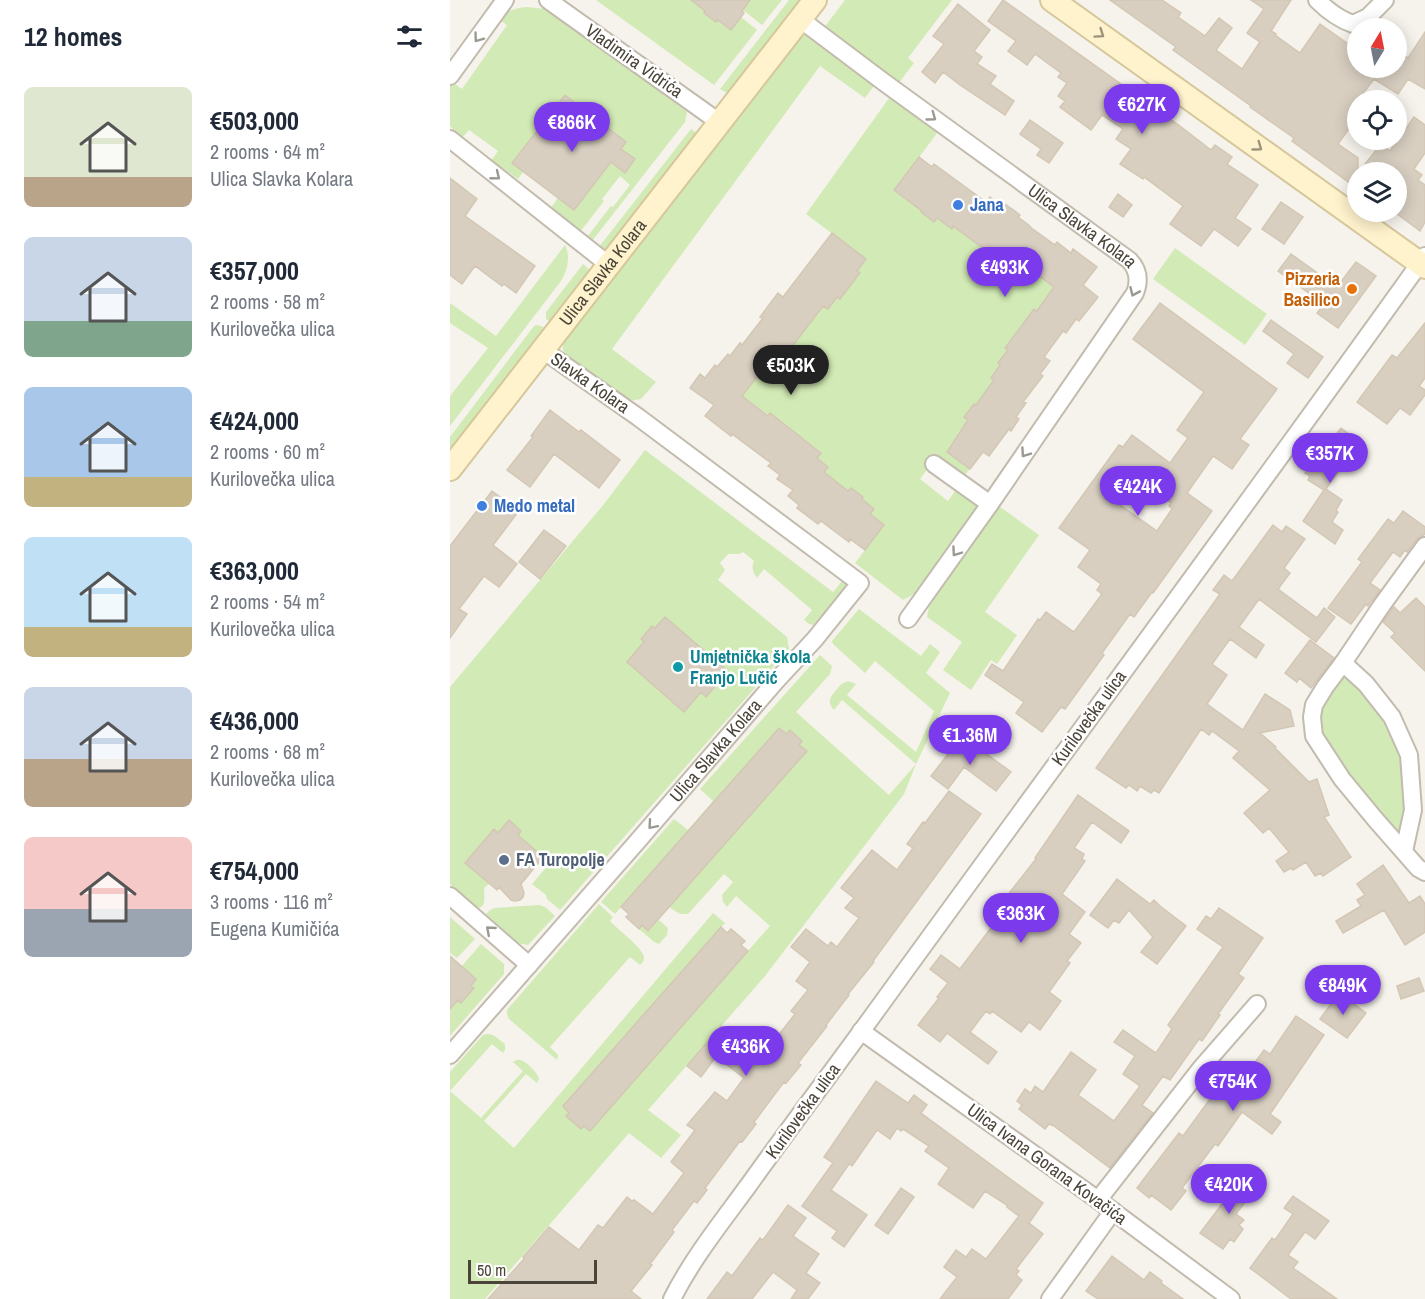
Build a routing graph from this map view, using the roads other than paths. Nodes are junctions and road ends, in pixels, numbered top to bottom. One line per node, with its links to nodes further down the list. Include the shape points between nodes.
1 (505, 0): 8 (street, one-way to 8)
2 (548, 0): 9 (street, Vladimira Vidrića)
3 (815, 0): 7 (main road, Ulica Slavka Kolara)
4 (1052, 0): 11 (main road, one-way to 11)
5 (1317, 0): 6 (street, via 1342,21 1353,24 1368,17)
6 (1385, 0)
7 (800, 19): 9 (main road, Ulica Slavka Kolara); 17 (street, Ulica Slavka Kolara, one-way to 17, via 1129,260 1137,273 1135,293)
8 (450, 76)
9 (719, 122): 12 (main road, Ulica Slavka Kolara)
10 (450, 139): 12 (street, one-way to 12)
11 (1423, 262): 26 (street, Kurilovečka ulica)
12 (609, 265): 13 (main road, Ulica Slavka Kolara)
13 (543, 350): 14 (street, Slavka Kolara); 16 (main road, Ulica Slavka Kolara)
14 (638, 417): 24 (street, Ulica Slavka Kolara, one-way to 24, via 860,583)
15 (934, 464): 17 (street)
16 (450, 469)
17 (990, 504): 19 (street, Ulica Slavka Kolara, one-way to 19)
18 (1425, 546): 20 (street)
19 (908, 619)
20 (1344, 663): 21 (street, via 1392,717 1409,755 1413,810); 21 (street, via 1314,705 1314,736 1342,778)
21 (1404, 851): 22 (street)
22 (1425, 872)
23 (450, 896): 24 (street, one-way to 23)
24 (529, 965): 27 (street, Ulica Slavka Kolara)
25 (1257, 1004): 28 (street, via 1202,1067)
26 (861, 1031): 28 (street, Ulica Ivana Gorana Kovačića); 30 (street, Kurilovečka ulica, via 690,1268)
27 (450, 1055)
28 (1098, 1200): 29 (street, Ulica Ivana Gorana Kovačića)
29 (1113, 1211): 31 (street); 32 (street, Ulica Ivana Gorana Kovačića)
30 (672, 1299)
31 (1050, 1299)
32 (1231, 1299)

